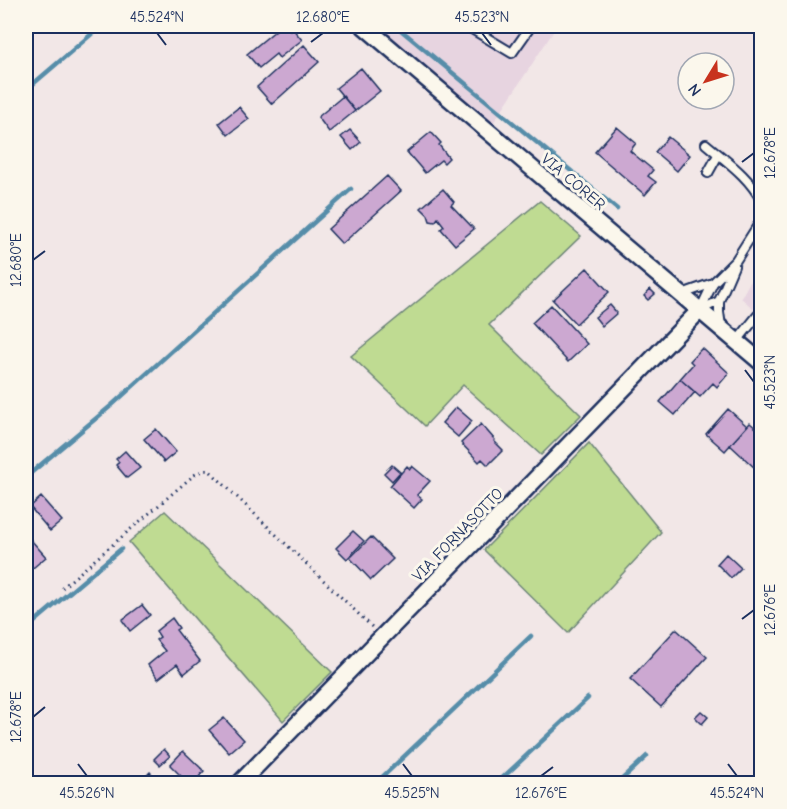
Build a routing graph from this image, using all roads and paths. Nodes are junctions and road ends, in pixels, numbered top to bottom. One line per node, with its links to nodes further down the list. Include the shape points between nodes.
1 (364, 26): 11 (street, VIA CORER)
2 (467, 26): 3 (lane, via 512,53)
3 (531, 26)
4 (706, 144): 5 (lane)
5 (718, 155): 6 (lane); 7 (lane, via 748,181)
6 (708, 172)
7 (762, 202)
8 (762, 219): 9 (lane)
9 (736, 260): 10 (lane); 12 (lane)
10 (713, 283): 11 (lane); 13 (lane)
11 (682, 294): 13 (street, VIA CORER)
12 (719, 301): 13 (lane); 15 (lane)
13 (700, 310): 15 (street, VIA CORER); 19 (street, VIA FORNASOTTO)
14 (758, 315): 16 (lane)
15 (722, 328): 16 (street, VIA CORER)
16 (737, 341): 17 (street, VIA CORER)
17 (762, 363)
18 (62, 588): 19 (path, via 194,475 207,470)
19 (381, 637): 20 (street, VIA FORNASOTTO)
20 (239, 783)

